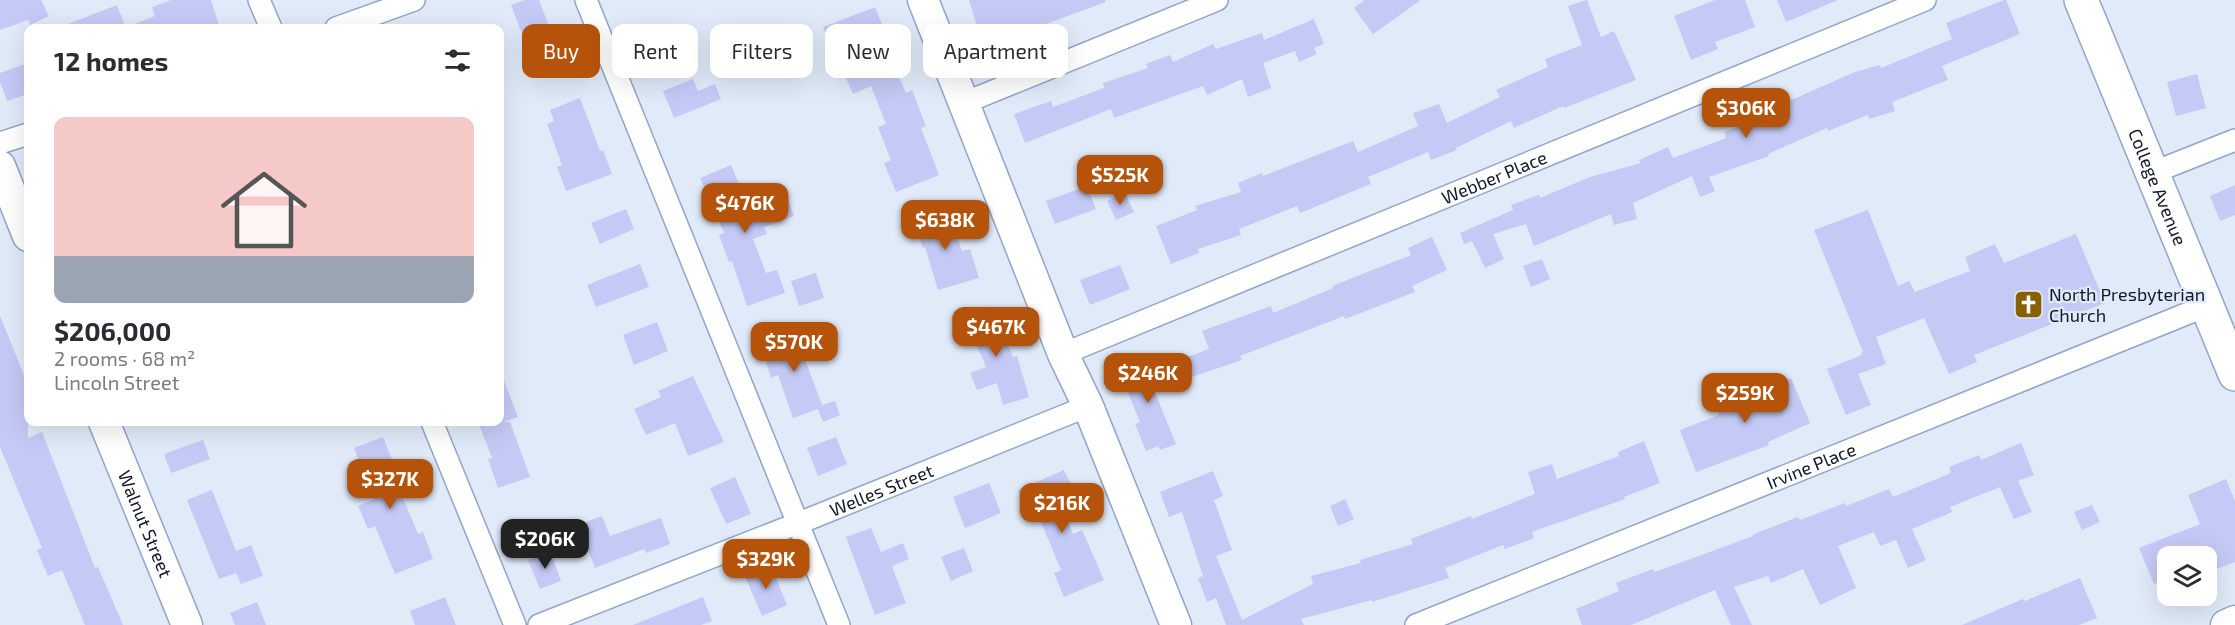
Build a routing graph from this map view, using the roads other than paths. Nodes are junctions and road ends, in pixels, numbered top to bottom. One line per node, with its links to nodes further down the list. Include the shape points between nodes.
1 (259, 0): 8 (street)
2 (414, 0): 9 (street)
3 (586, 0): 23 (street)
4 (923, 0): 10 (street)
5 (1217, 0): 10 (street)
6 (1925, 0): 18 (street, Webber Place)
7 (2081, 0): 15 (main road, College Avenue)
8 (269, 24)
9 (347, 24)
10 (964, 103): 18 (street)
11 (24, 135): 13 (street)
12 (2235, 140): 15 (street)
13 (0, 143)
14 (0, 166): 16 (street)
15 (2152, 173): 17 (main road, College Avenue)
16 (24, 226)
17 (2206, 306): 19 (main road, College Avenue); 30 (street, Irvine Place)
18 (1063, 354): 20 (street)
19 (2235, 374)
20 (1088, 406): 23 (street, Welles Street); 29 (street)
21 (106, 426): 25 (street, Walnut Street)
22 (434, 426): 26 (street)
23 (799, 523): 27 (street, Welles Street); 28 (street)
24 (2235, 621): 31 (street)
25 (187, 625)
26 (515, 625)
27 (539, 625)
28 (839, 625)
29 (1176, 625)
30 (1416, 625)
31 (2226, 625)

